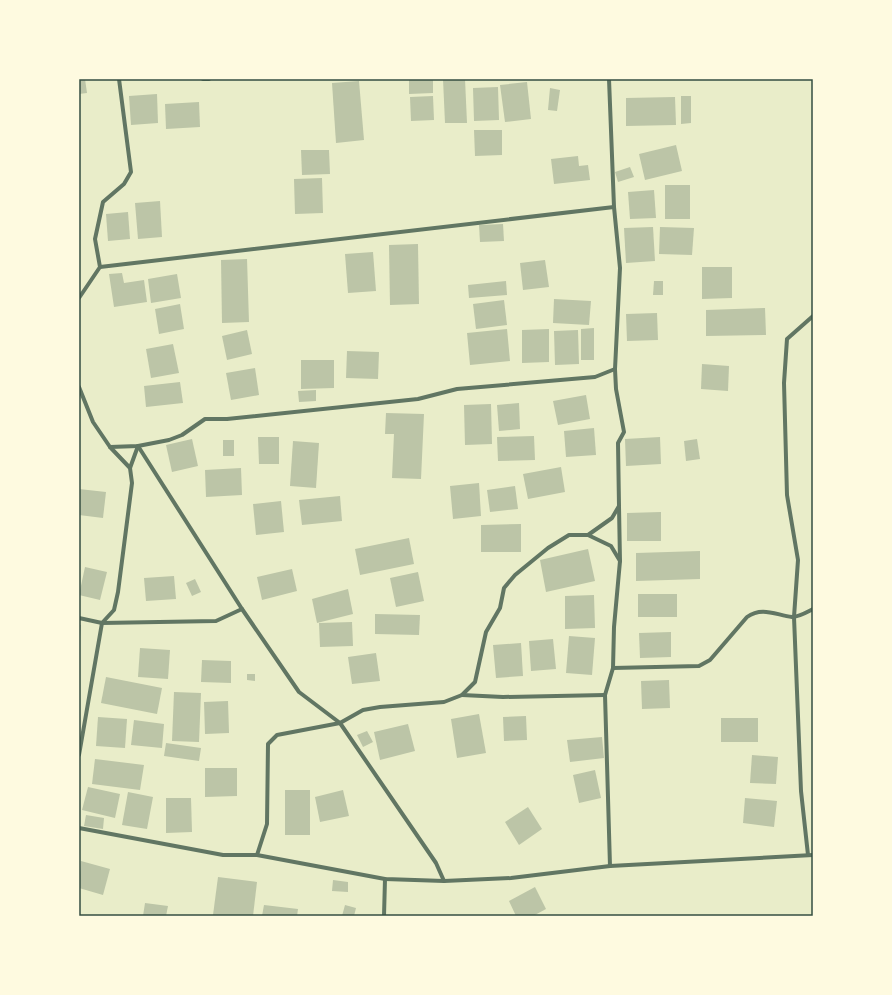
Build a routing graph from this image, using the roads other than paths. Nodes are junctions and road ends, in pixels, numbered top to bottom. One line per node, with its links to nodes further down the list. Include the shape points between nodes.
1 (119, 79): 6 (street, via 131,172 124,184 103,202 95,239)
2 (203, 79): 3 (street)
3 (209, 79)
4 (609, 79): 5 (street)
5 (614, 207): 6 (street); 9 (street, via 620,268)
6 (100, 267): 7 (street)
7 (79, 298)
8 (813, 316): 20 (street, via 786,339 784,382 787,495 798,560)
9 (615, 369): 12 (street, via 596,377 457,389 418,399 227,420 205,419 182,435); 15 (street, via 624,432 618,443)
10 (79, 387): 11 (street)
11 (80, 392): 13 (street, via 93,422)
12 (138, 446): 13 (street); 14 (street); 18 (street)
13 (110, 447): 14 (street)
14 (130, 468): 22 (street, via 132,483 118,592 114,610)
15 (619, 506): 16 (street, via 612,518); 17 (street)
16 (588, 535): 17 (street, via 611,546); 24 (street, via 569,535 548,548 515,575 504,588 500,608 486,632 475,682)
17 (620, 561): 23 (street)
18 (242, 609): 22 (street, via 216,620); 26 (street, via 299,692)
19 (813, 609): 20 (street)
20 (794, 617): 23 (street, via 768,611 754,612 710,660 699,666); 30 (street, via 801,791)
21 (79, 618): 22 (street)
22 (102, 623): 27 (street)
23 (613, 668): 25 (street)
24 (462, 695): 25 (street); 26 (street, via 444,702 363,710)
25 (605, 695): 32 (street)
26 (340, 723): 29 (street, via 277,735 268,744 267,824); 34 (street, via 436,863)
27 (79, 755)
28 (79, 828): 29 (street, via 223,855)
29 (257, 855): 33 (street)
30 (808, 855): 31 (street); 32 (street)
31 (813, 855)
32 (610, 866): 34 (street, via 511,878)
33 (385, 879): 34 (street); 35 (street)
34 (444, 881)
35 (384, 916)

